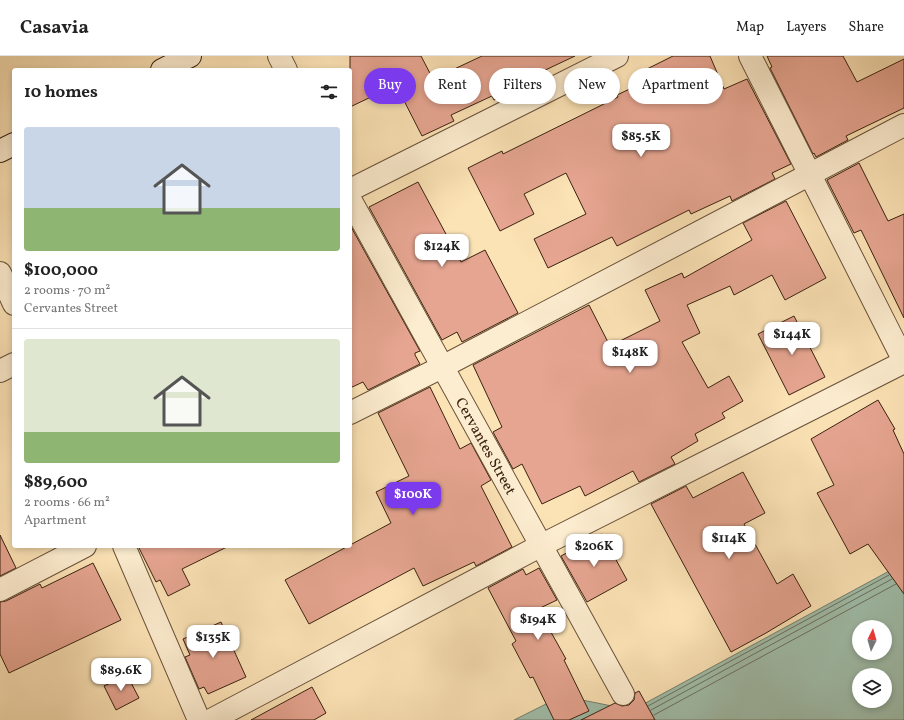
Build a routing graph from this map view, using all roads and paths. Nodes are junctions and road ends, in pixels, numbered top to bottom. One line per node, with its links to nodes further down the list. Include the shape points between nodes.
1 (190, 56): 5 (street)
2 (279, 56): 6 (street)
3 (617, 56): 11 (street)
4 (750, 56): 10 (street)
5 (166, 68)
6 (285, 68)
7 (904, 125): 10 (street)
8 (12, 145): 9 (street)
9 (0, 151)
10 (810, 174): 15 (street); 17 (street)
11 (352, 189)
12 (352, 203): 17 (street, Cervantes Street)
13 (0, 273): 14 (street)
14 (12, 300)
15 (904, 361): 20 (street)
16 (12, 365): 18 (street)
17 (442, 367): 19 (street); 20 (street, Cervantes Street)
18 (0, 371)
19 (352, 412)
20 (540, 546): 24 (street, Cervantes Street); 26 (street)
21 (81, 548): 23 (street)
22 (125, 548): 25 (street)
23 (0, 590)
24 (623, 694)
25 (199, 720)
26 (211, 720)

